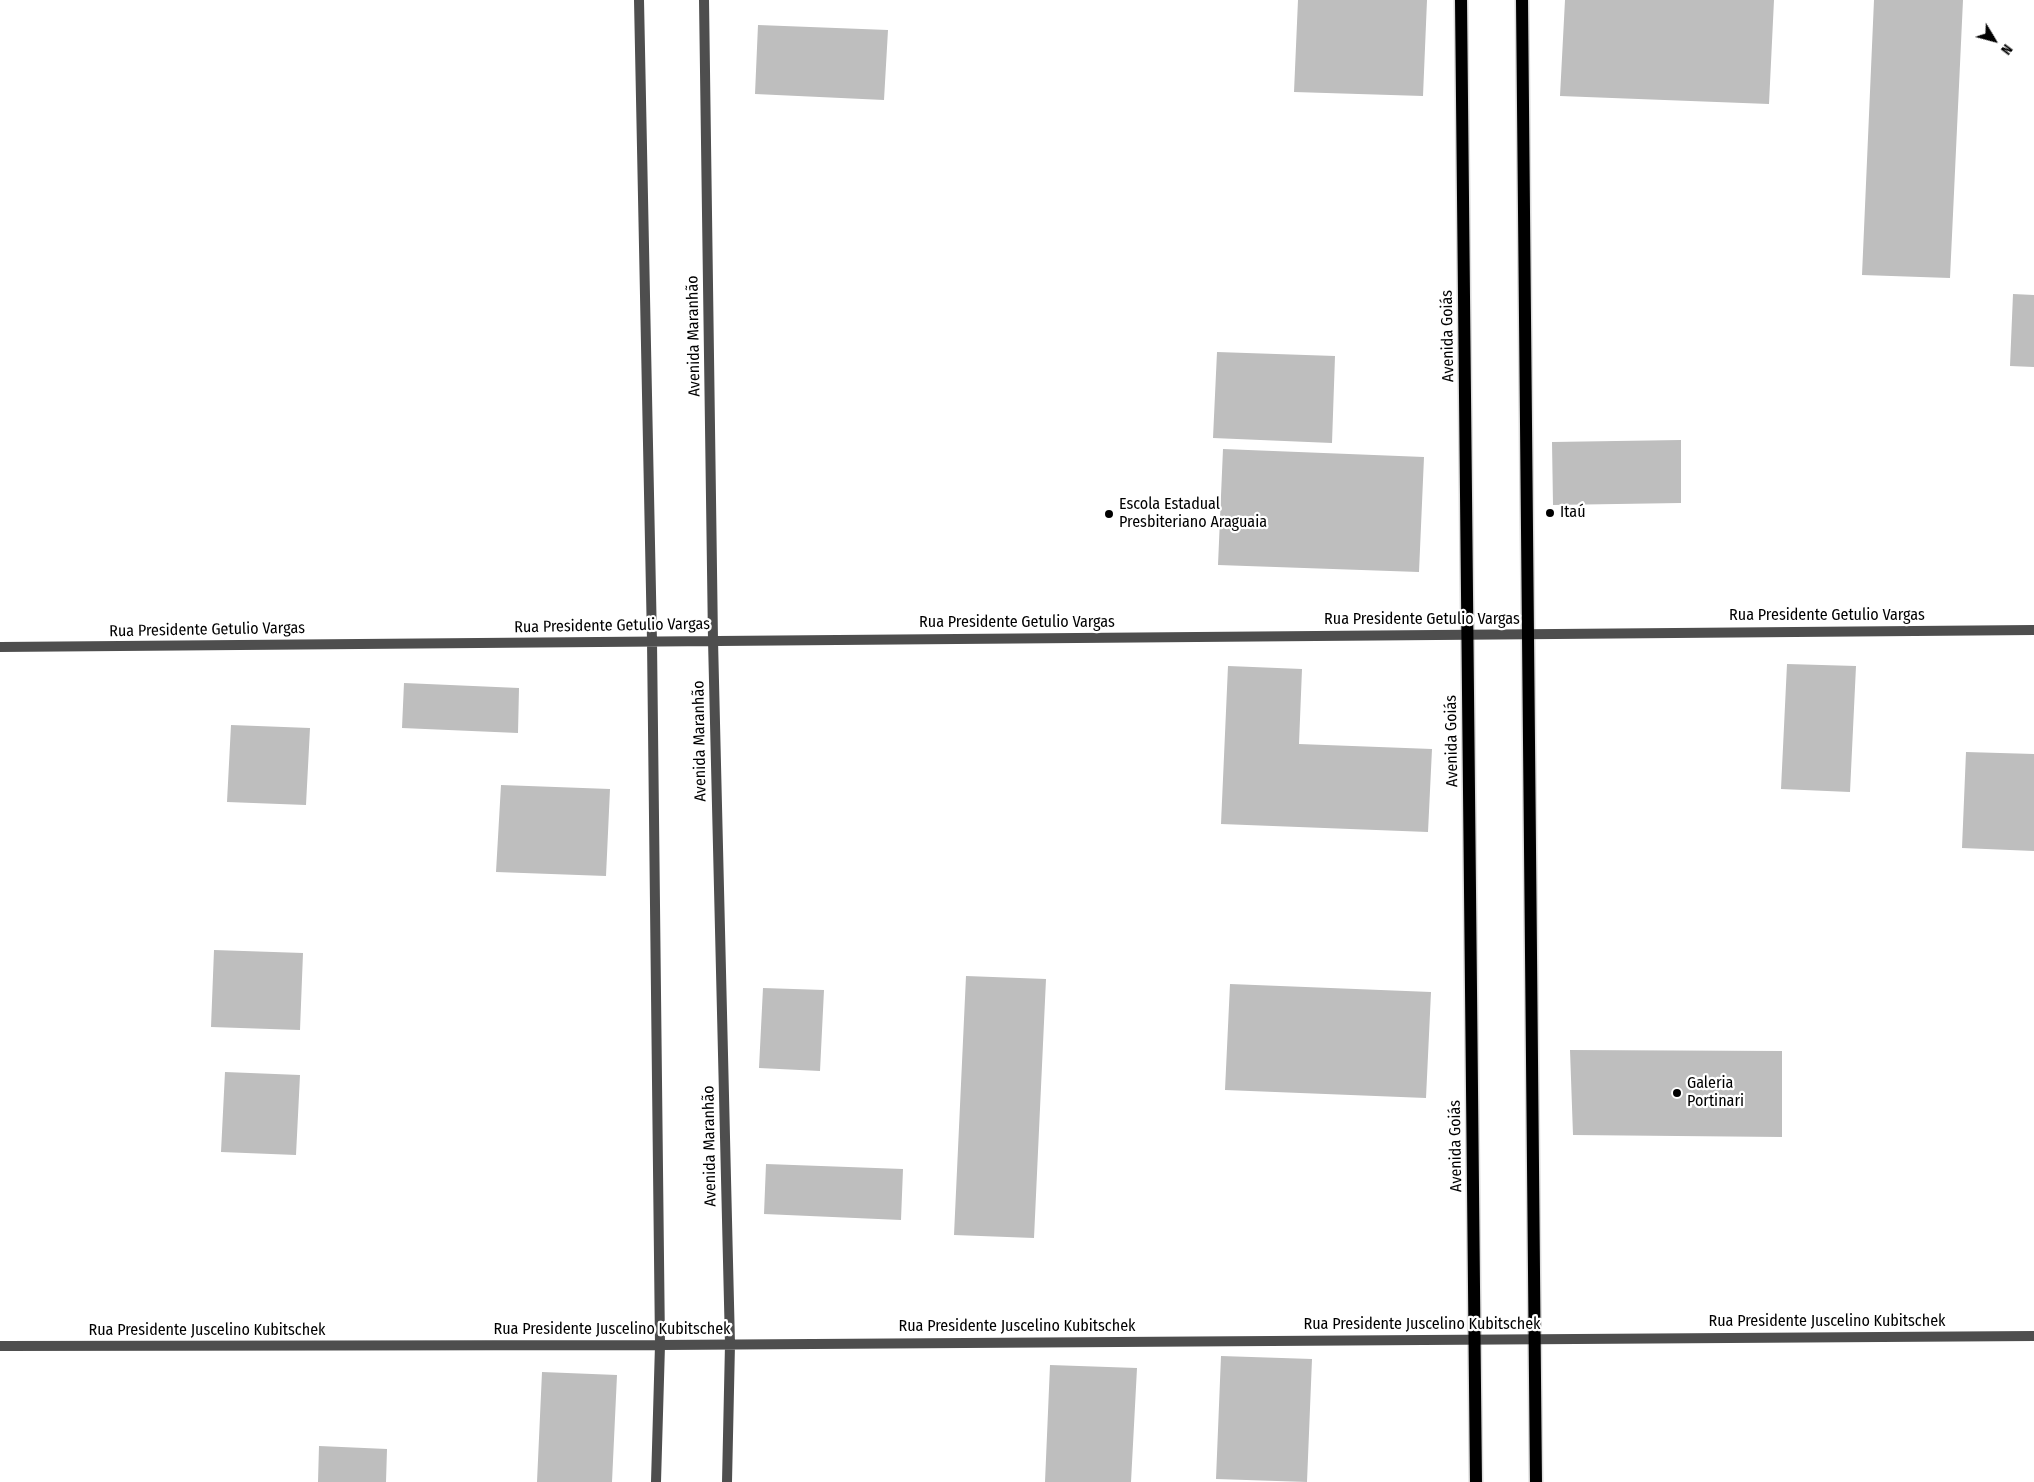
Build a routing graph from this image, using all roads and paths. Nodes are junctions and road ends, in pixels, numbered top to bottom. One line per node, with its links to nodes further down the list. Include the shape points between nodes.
1 (640, 0): 9 (street)
2 (704, 0): 8 (street, Avenida Maranhão)
3 (1461, 0): 6 (main road, Avenida Goiás)
4 (1522, 0): 7 (main road)
5 (2034, 630): 7 (street, Rua Presidente Getulio Vargas)
6 (1467, 634): 7 (street, Rua Presidente Getulio Vargas); 8 (street, Rua Presidente Getulio Vargas); 13 (main road, Avenida Goiás)
7 (1528, 634): 12 (main road)
8 (713, 640): 9 (street, Rua Presidente Getulio Vargas); 14 (street, Avenida Maranhão)
9 (652, 641): 10 (street, Rua Presidente Getulio Vargas); 15 (street)
10 (0, 647)
11 (2034, 1336): 12 (street, Rua Presidente Juscelino Kubitschek)
12 (1535, 1339): 13 (street, Rua Presidente Juscelino Kubitschek); 20 (main road)
13 (1475, 1340): 14 (street, Rua Presidente Juscelino Kubitschek); 19 (main road, Avenida Goiás)
14 (730, 1344): 15 (street, Rua Presidente Juscelino Kubitschek); 18 (street, Avenida Maranhão)
15 (660, 1345): 16 (street, Rua Presidente Juscelino Kubitschek); 17 (street)
16 (0, 1346)
17 (656, 1482)
18 (726, 1482)
19 (1476, 1482)
20 (1536, 1482)

